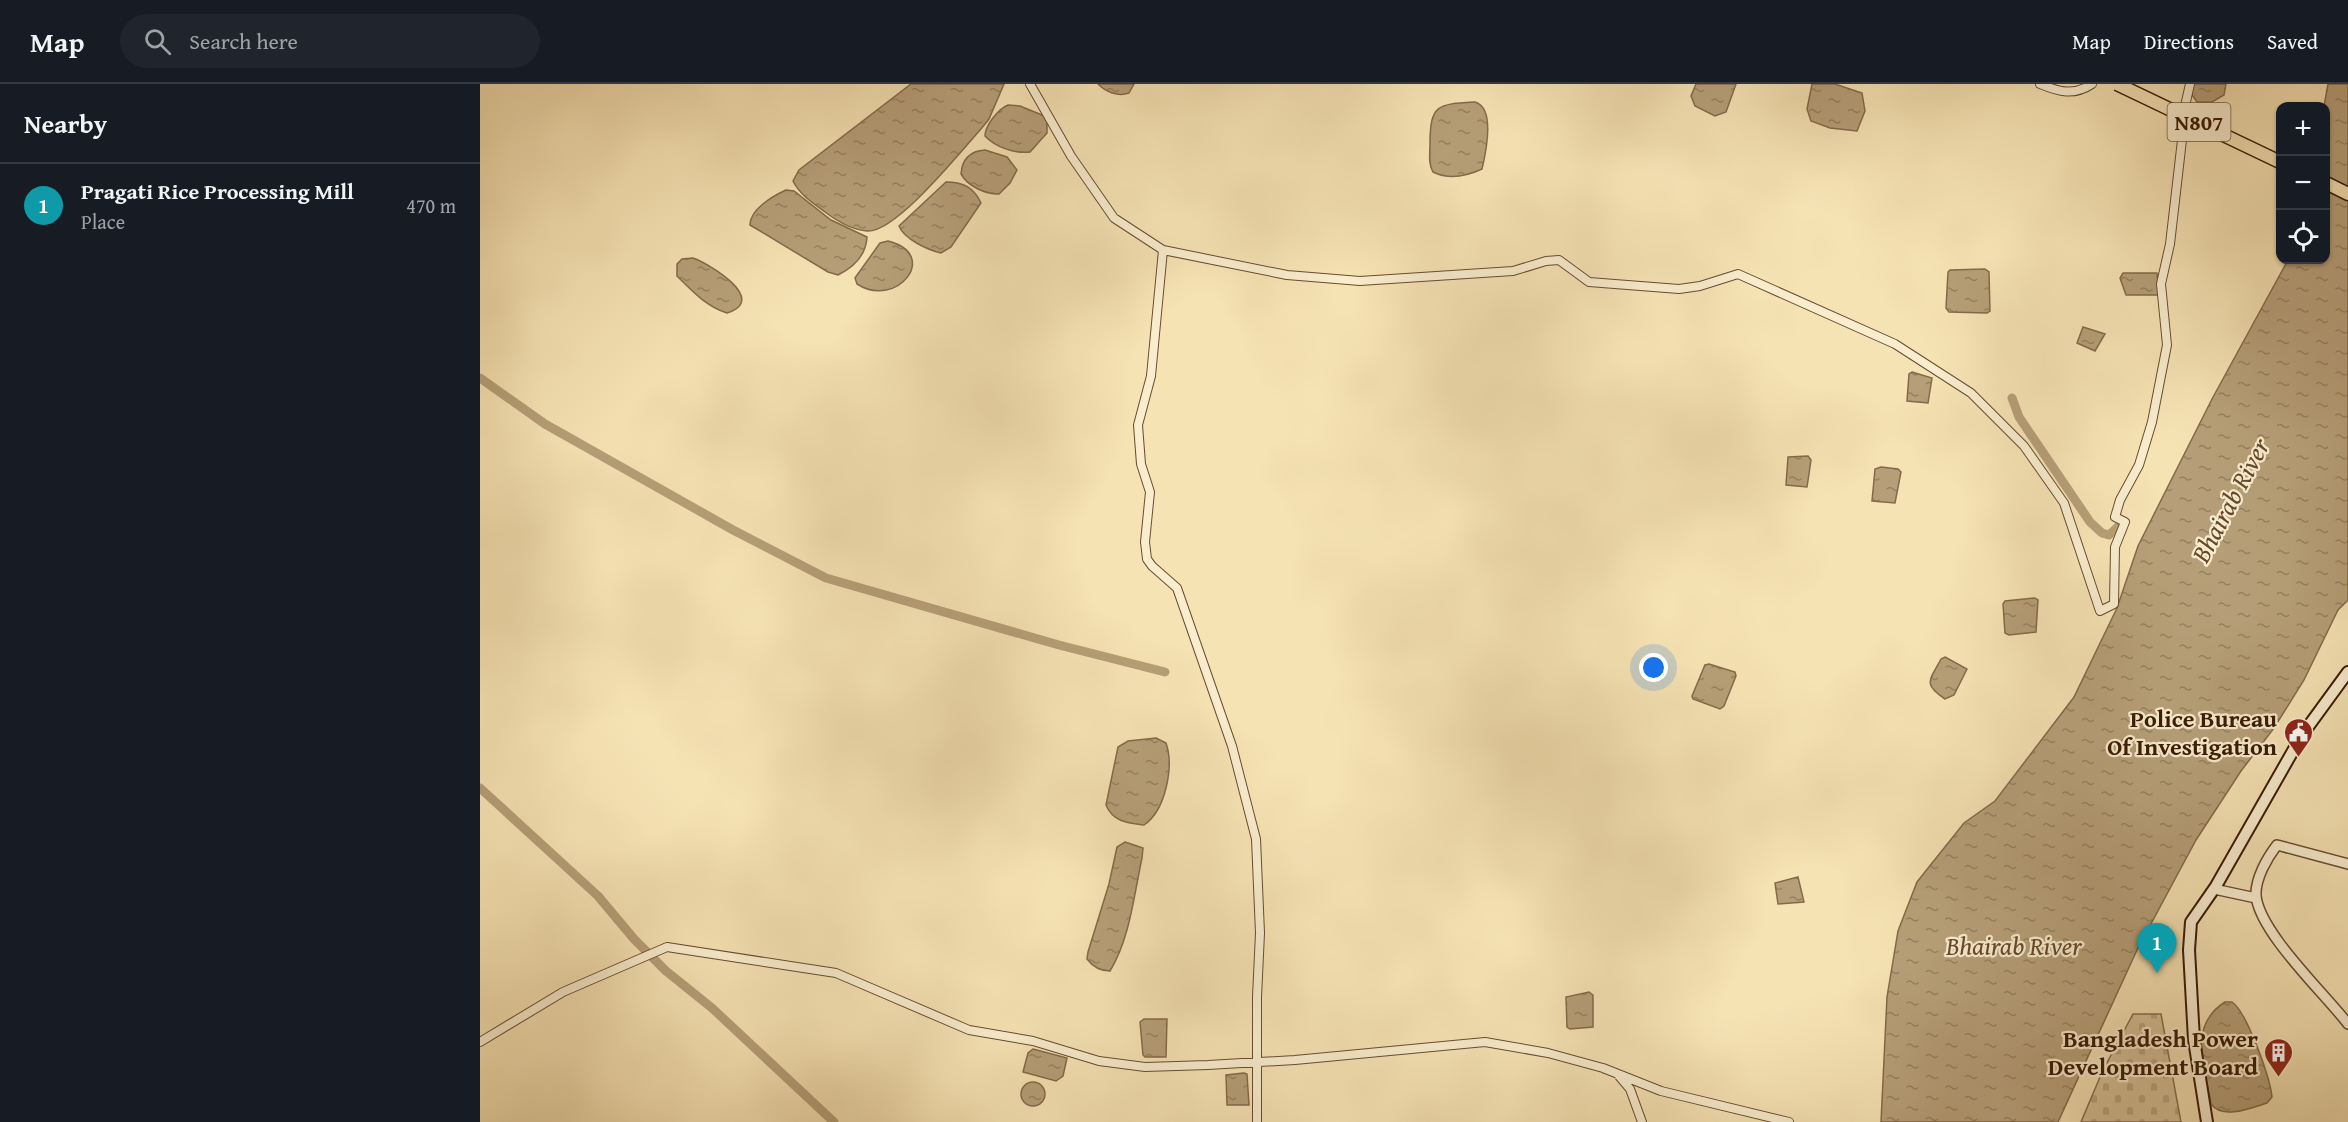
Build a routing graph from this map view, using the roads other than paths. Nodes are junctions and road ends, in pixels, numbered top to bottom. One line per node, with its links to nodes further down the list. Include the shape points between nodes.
1 (1030, 84): 9 (street, via 1071,156 1114,218)
2 (2040, 84): 3 (street, via 2065,92 2079,92)
3 (2092, 84)
4 (2117, 84): 6 (highway, N807, bridge)
5 (2190, 84): 9 (street, via 2170,244 2161,284 2167,345 2139,465 2115,517 2125,522 2115,547 2114,604 2100,611 2064,503 2024,446 1971,393 1895,344 1738,274 1679,288 1589,282 1559,260 1513,272 1360,281 1287,275)
6 (2276, 160)
7 (2330, 185): 8 (highway)
8 (2348, 194)
9 (1163, 250): 16 (street, via 1151,376 1138,425 1141,464 1150,492 1145,542 1147,559 1177,588 1249,806 1256,839 1260,933)
10 (2348, 672): 12 (main road, via 2302,735)
11 (2348, 864): 13 (street, via 2277,845 2257,880)
12 (2214, 889): 13 (street); 21 (main road, via 2191,922 2189,950 2194,1040)
13 (2256, 898): 14 (street, via 2288,954)
14 (2348, 1024)
15 (480, 1042): 16 (street, via 563,992 667,947 836,973 969,1030 1033,1041 1099,1061 1145,1067)
16 (1257, 1061): 17 (street, via 1485,1042 1548,1053); 18 (street)
17 (1618, 1074): 19 (street, via 1630,1089); 20 (street, via 1661,1091)
18 (1257, 1122)
19 (1642, 1122)
20 (1789, 1122)
21 (2207, 1122)

